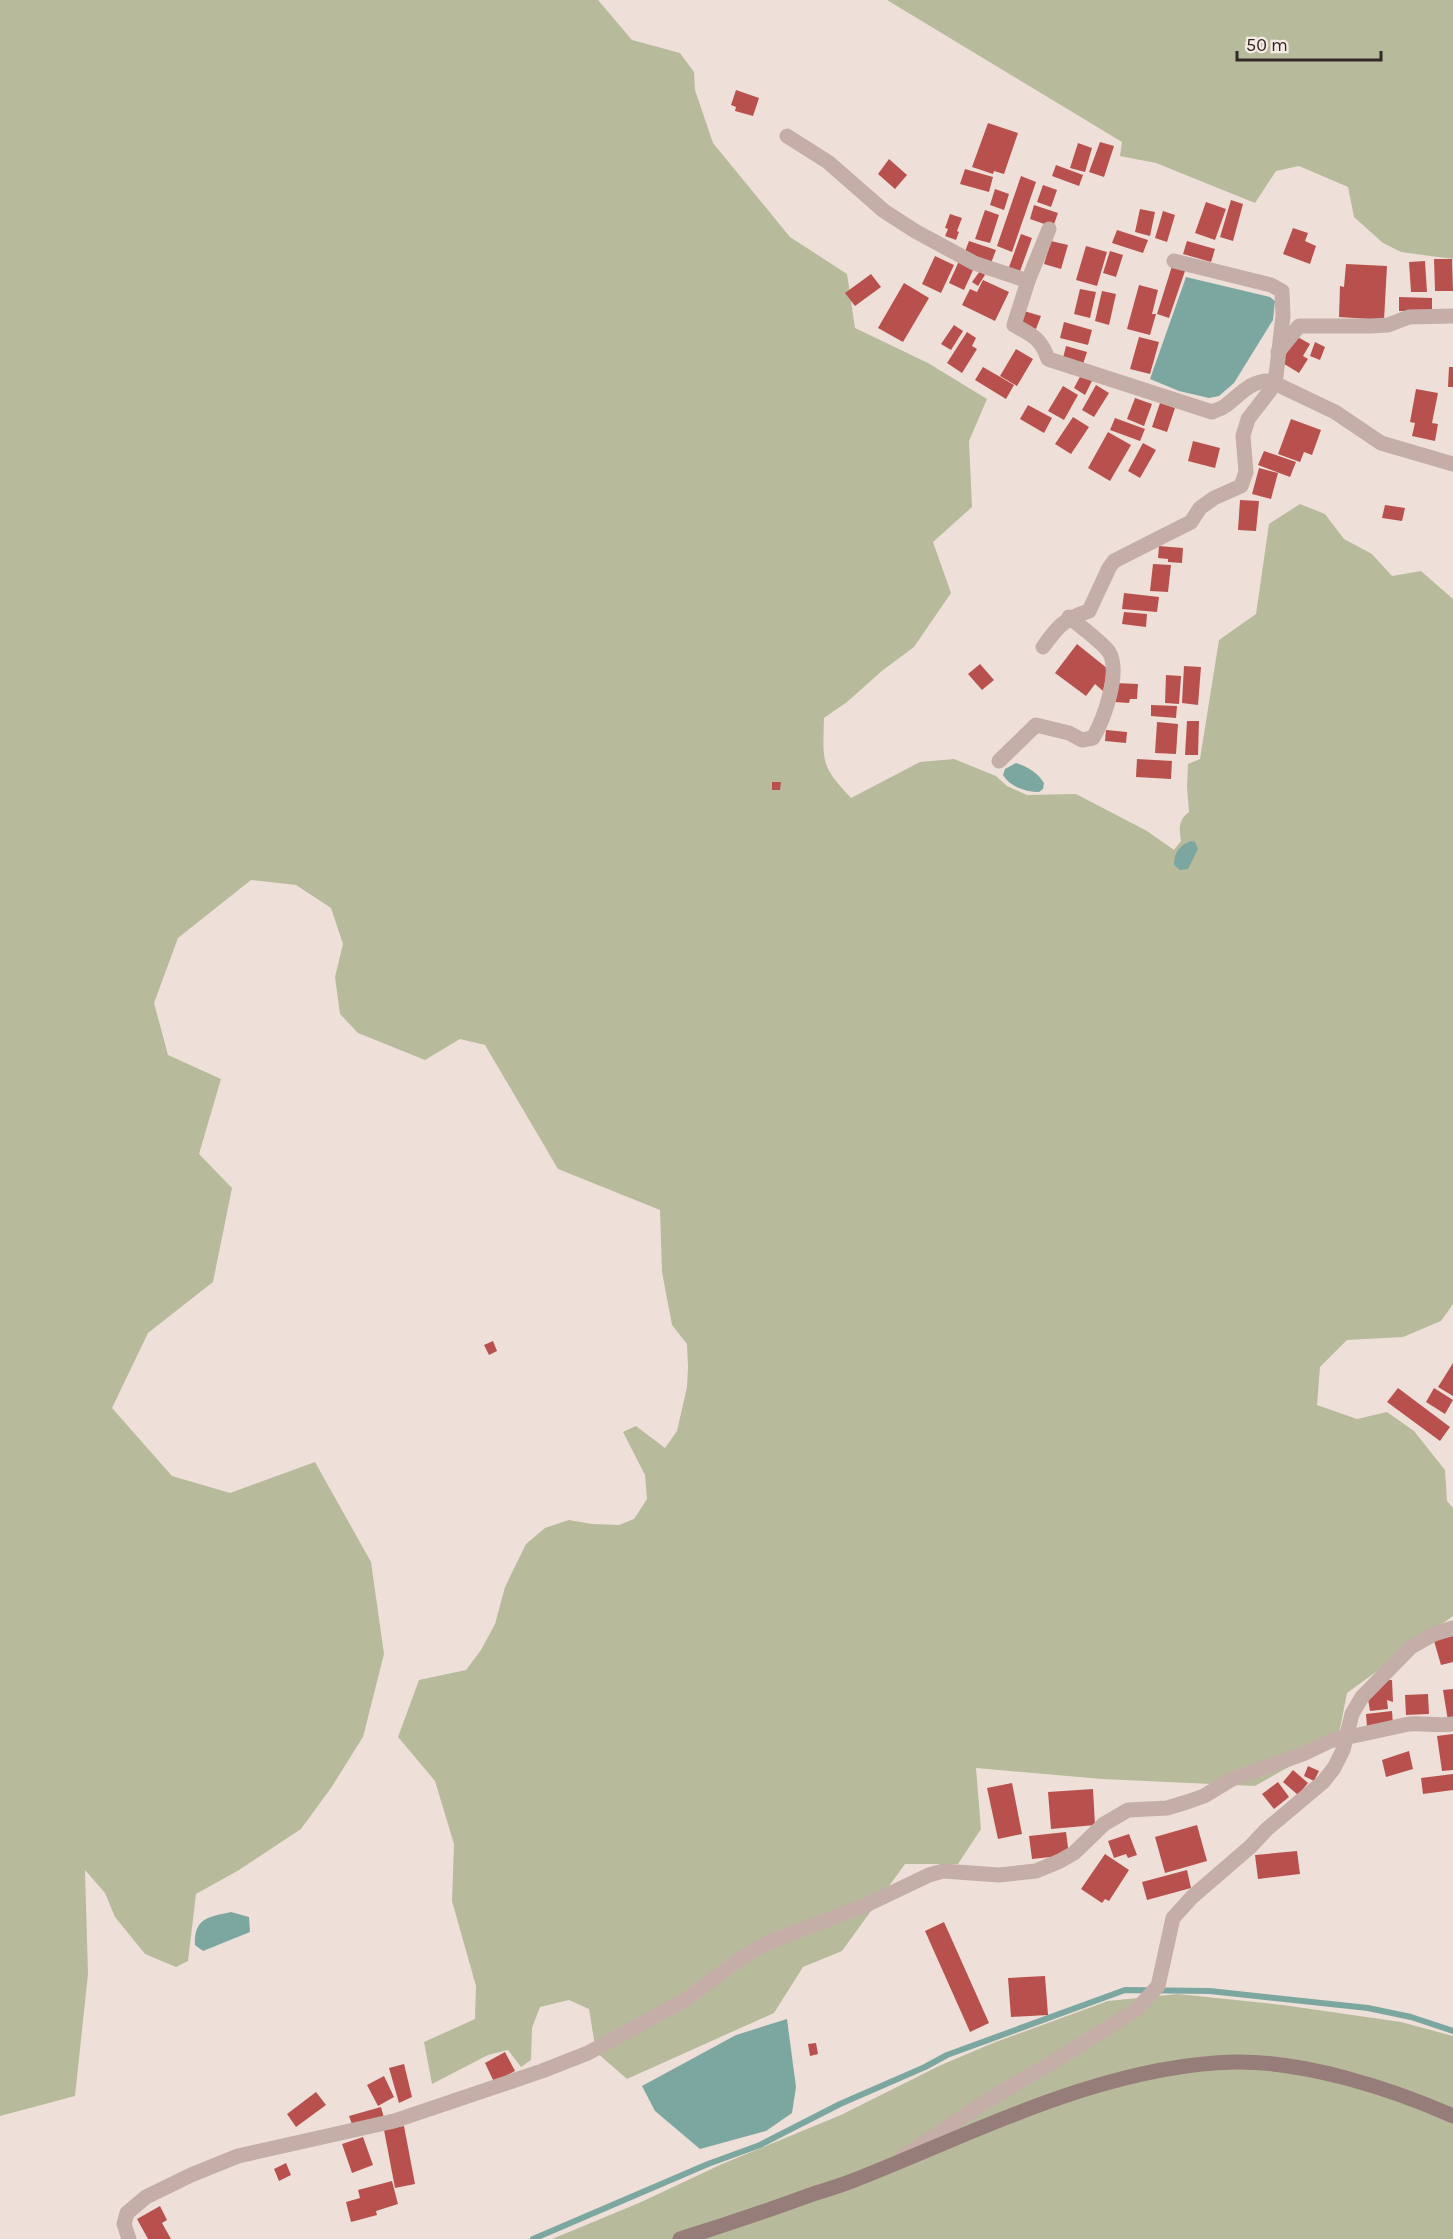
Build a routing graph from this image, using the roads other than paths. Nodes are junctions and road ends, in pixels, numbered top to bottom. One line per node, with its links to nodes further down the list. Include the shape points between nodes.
1 (787, 136): 4 (street, via 828,162 884,211 915,231 974,263)
2 (1050, 229): 4 (street)
3 (1174, 261): 6 (street, via 1282,291)
4 (1028, 282): 7 (street, via 1014,325 1036,337 1048,359 1212,412 1259,380)
5 (1453, 316): 6 (street, via 1409,317 1371,327 1299,326)
6 (1278, 351): 7 (street)
7 (1275, 384): 8 (street, via 1335,412 1381,443); 9 (street, via 1248,419 1243,436 1246,472 1241,486 1200,508 1191,522 1114,561 1089,611)
8 (1453, 464)
9 (1070, 617): 10 (street); 11 (street, via 1108,652 1113,666 1107,707 1099,728 1093,738 1082,740 1036,726)
10 (1043, 647)
11 (999, 761)
12 (1453, 1628): 14 (street, via 1411,1647 1362,1697 1352,1714)
13 (1453, 1724): 14 (street, via 1410,1724)
14 (1347, 1739): 16 (street, via 1323,1782 1173,1918 1158,1986 1137,2009); 17 (street, via 1232,1779 1187,1802 1167,1808 1128,1810 1104,1824 1074,1853 1036,1871 999,1875 943,1871 929,1875 866,1905 770,1942 656,2017 588,2053 542,2071 394,2121 238,2156 135,2205 127,2212 124,2224)
15 (1453, 2116): 16 (street, via 1347,2078 1236,2062 1138,2075 1092,2087)
16 (891, 2164): 18 (street, via 851,2182)
17 (129, 2239)
18 (680, 2239)

